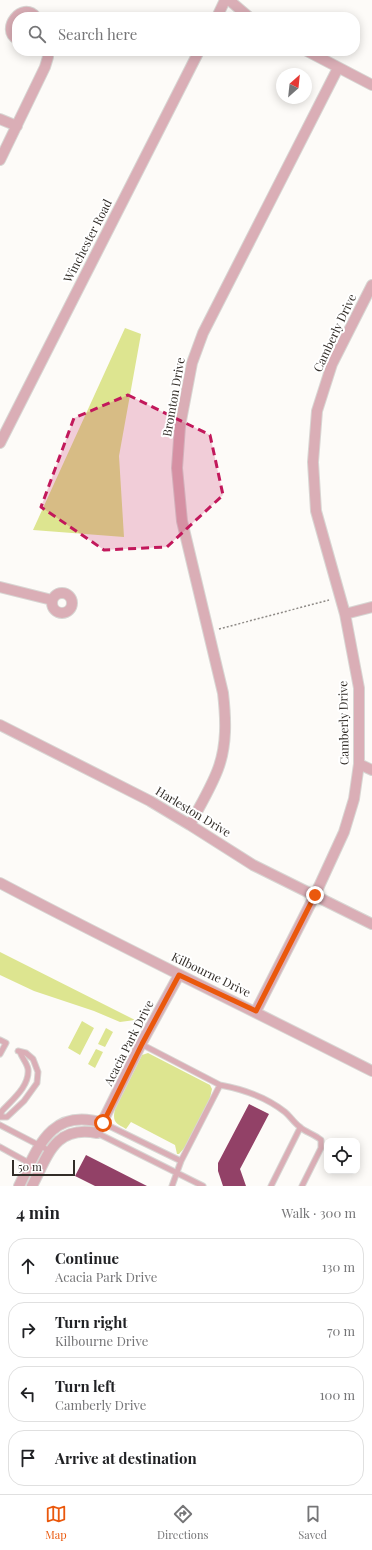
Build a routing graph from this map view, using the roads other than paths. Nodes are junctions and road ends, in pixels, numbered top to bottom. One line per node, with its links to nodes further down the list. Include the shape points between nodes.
1 (225, 0): 5 (street)
2 (229, 0): 6 (street)
3 (16, 4): 4 (street, via 28,6)
4 (33, 12)
5 (219, 12)
6 (243, 12)
7 (2, 23): 8 (street, via 7,34)
8 (12, 36)
9 (46, 56): 15 (street, via 45,67)
10 (196, 56): 18 (street, Winchester Road)
11 (316, 56): 12 (street)
12 (338, 68): 13 (street); 26 (street, Bromton Drive, via 203,333 192,363 180,426 177,468 182,522 226,715 224,744 218,770)
13 (372, 85)
14 (0, 120): 15 (street)
15 (17, 126): 16 (street)
16 (0, 160)
17 (372, 285): 22 (street, Camberly Drive, via 332,364 317,410 313,462 316,511)
18 (0, 443)
19 (0, 587): 20 (street)
20 (52, 600)
21 (372, 607): 22 (street)
22 (344, 614): 24 (street, Camberly Drive, via 359,688)
23 (0, 725): 26 (street, Harleston Drive, via 150,801)
24 (359, 764): 25 (street); 28 (street, Camberly Drive, via 354,799 344,832)
25 (372, 770)
26 (190, 825): 28 (street, Harleston Drive, via 253,865)
27 (0, 883): 30 (street, Kilbourne Drive)
28 (315, 895): 29 (street, Harleston Drive); 31 (street, Camberly Drive)
29 (372, 924)
30 (179, 975): 31 (street, Kilbourne Drive); 33 (street, Acacia Park Drive)
31 (256, 1011): 35 (street, Kilbourne Drive)
32 (0, 1040): 34 (lane, via 6,1043)
33 (142, 1044): 36 (lane); 38 (street, Acacia Park Drive)
34 (0, 1054)
35 (372, 1072)
36 (220, 1085): 40 (lane, via 237,1088 271,1102); 45 (lane)
37 (0, 1117): 37 (lane, via 27,1079 28,1070 19,1052 26,1053 36,1066 37,1083 24,1101 7,1117)
38 (103, 1123): 41 (street, Acacia Park Drive); 42 (street, via 80,1119 66,1122 53,1129); 45 (lane)
39 (0, 1125): 42 (lane)
40 (300, 1128): 53 (lane); 54 (lane, via 321,1140 321,1148)
41 (97, 1133): 44 (street, via 76,1131 63,1137); 48 (lane)
42 (40, 1146): 44 (lane); 46 (street)
43 (0, 1147): 46 (lane)
44 (50, 1151): 47 (street)
45 (181, 1161): 48 (lane)
46 (30, 1164): 47 (lane); 49 (street)
47 (40, 1170): 50 (street)
48 (176, 1173): 51 (lane); 52 (lane)
49 (19, 1186)
50 (32, 1186)
51 (172, 1186)
52 (203, 1186)
53 (271, 1186)
54 (302, 1186)

